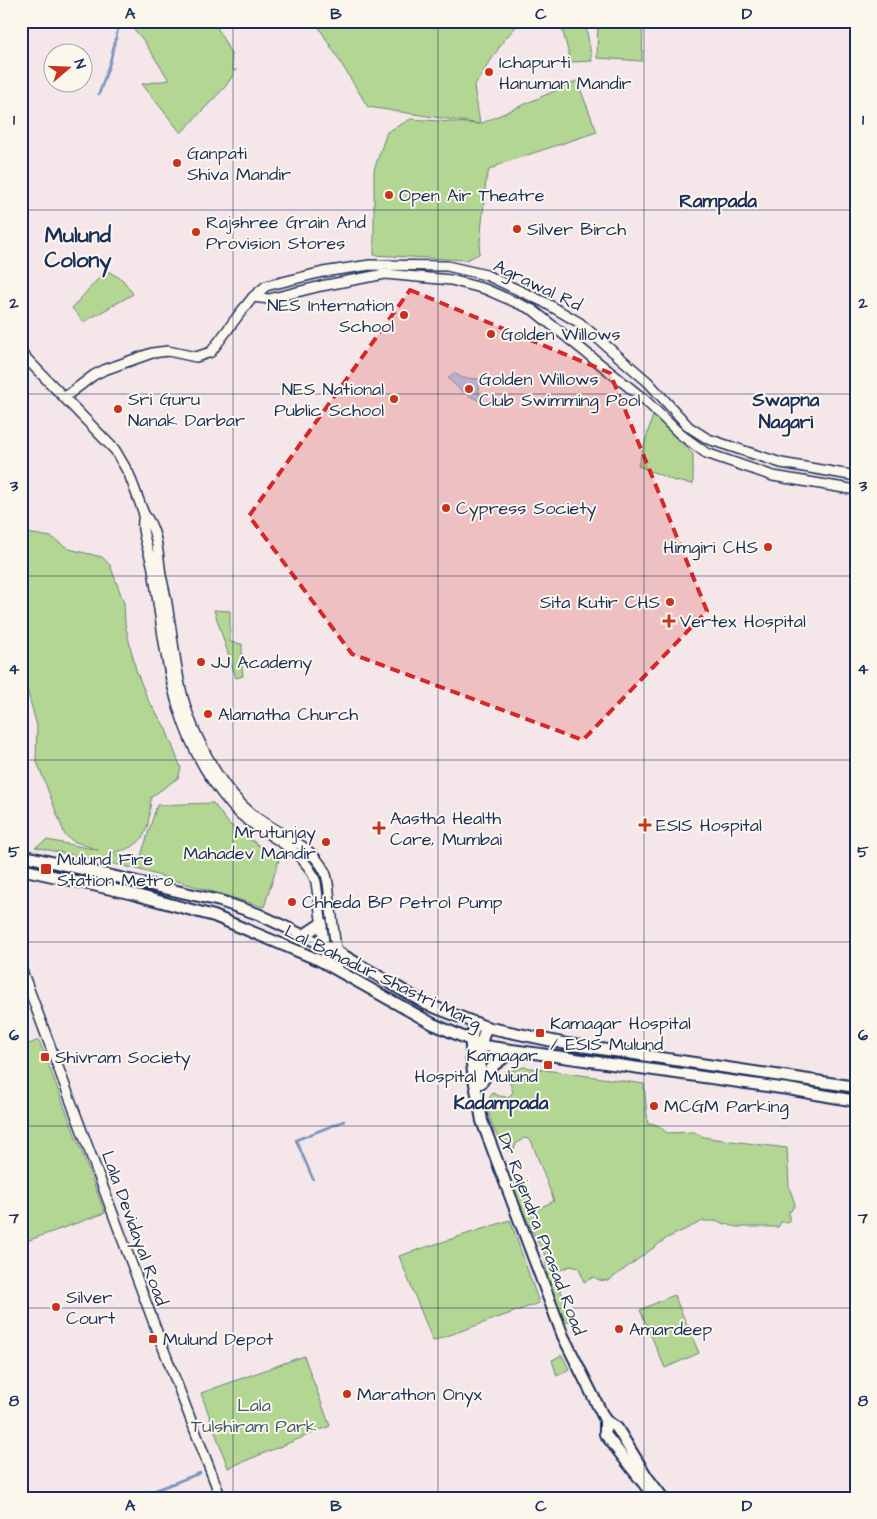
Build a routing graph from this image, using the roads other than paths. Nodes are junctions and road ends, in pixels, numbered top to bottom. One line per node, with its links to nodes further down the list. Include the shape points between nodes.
1 (253, 297): 3 (street, Agrawal Rd, via 211,352 196,358 168,351 152,353 94,375); 4 (street, Agrawal Rd, via 266,286 370,265 447,266 486,275 580,323 648,382 689,426 708,439 781,463); 5 (street, Agrawal Rd, via 269,298 385,274 451,280 486,289 533,310 645,400 680,434 706,452 773,476)
2 (21, 353): 3 (street)
3 (65, 397): 6 (street, via 115,450 129,474 155,557 176,706 196,755 244,819)
4 (856, 476)
5 (856, 490)
6 (263, 827): 9 (street, via 307,864 316,882); 12 (street, via 297,842 324,871)
7 (21, 854): 10 (main road, Lal Bahadur Shastri Marg, via 220,901)
8 (21, 869): 13 (main road, Lal Bahadur Shastri Marg, via 214,916)
9 (322, 923): 10 (main road); 11 (street)
10 (304, 935): 11 (main road, Lal Bahadur Shastri Marg)
11 (326, 946): 12 (main road, Lal Bahadur Shastri Marg); 13 (street)
12 (336, 951): 15 (street); 16 (main road, Lal Bahadur Shastri Marg, via 426,1004)
13 (327, 964): 15 (main road, Lal Bahadur Shastri Marg)
14 (21, 968): 25 (street, Lala Devidayal Road)
15 (338, 970): 17 (main road, Lal Bahadur Shastri Marg, via 433,1024)
16 (481, 1025): 17 (main road, Dr Rajendra Prasad Road); 18 (main road); 21 (main road, Lal Bahadur Shastri Marg, via 568,1044)
17 (470, 1040): 18 (main road, Lal Bahadur Shastri Marg); 22 (main road, Dr Rajendra Prasad Road)
18 (481, 1044): 19 (main road, Lal Bahadur Shastri Marg); 20 (main road)
19 (513, 1051): 20 (main road, via 494,1065); 23 (main road, Lal Bahadur Shastri Marg)
20 (480, 1084): 22 (main road)
21 (856, 1086)
22 (478, 1095): 24 (main road, Dr Rajendra Prasad Road, via 482,1121 563,1336)
23 (856, 1101)
24 (605, 1420): 26 (main road, Dr Rajendra Prasad Road, via 606,1434); 27 (main road, Dr Rajendra Prasad Road, via 617,1428 646,1477)
25 (220, 1498)
26 (655, 1498)
27 (663, 1498)

